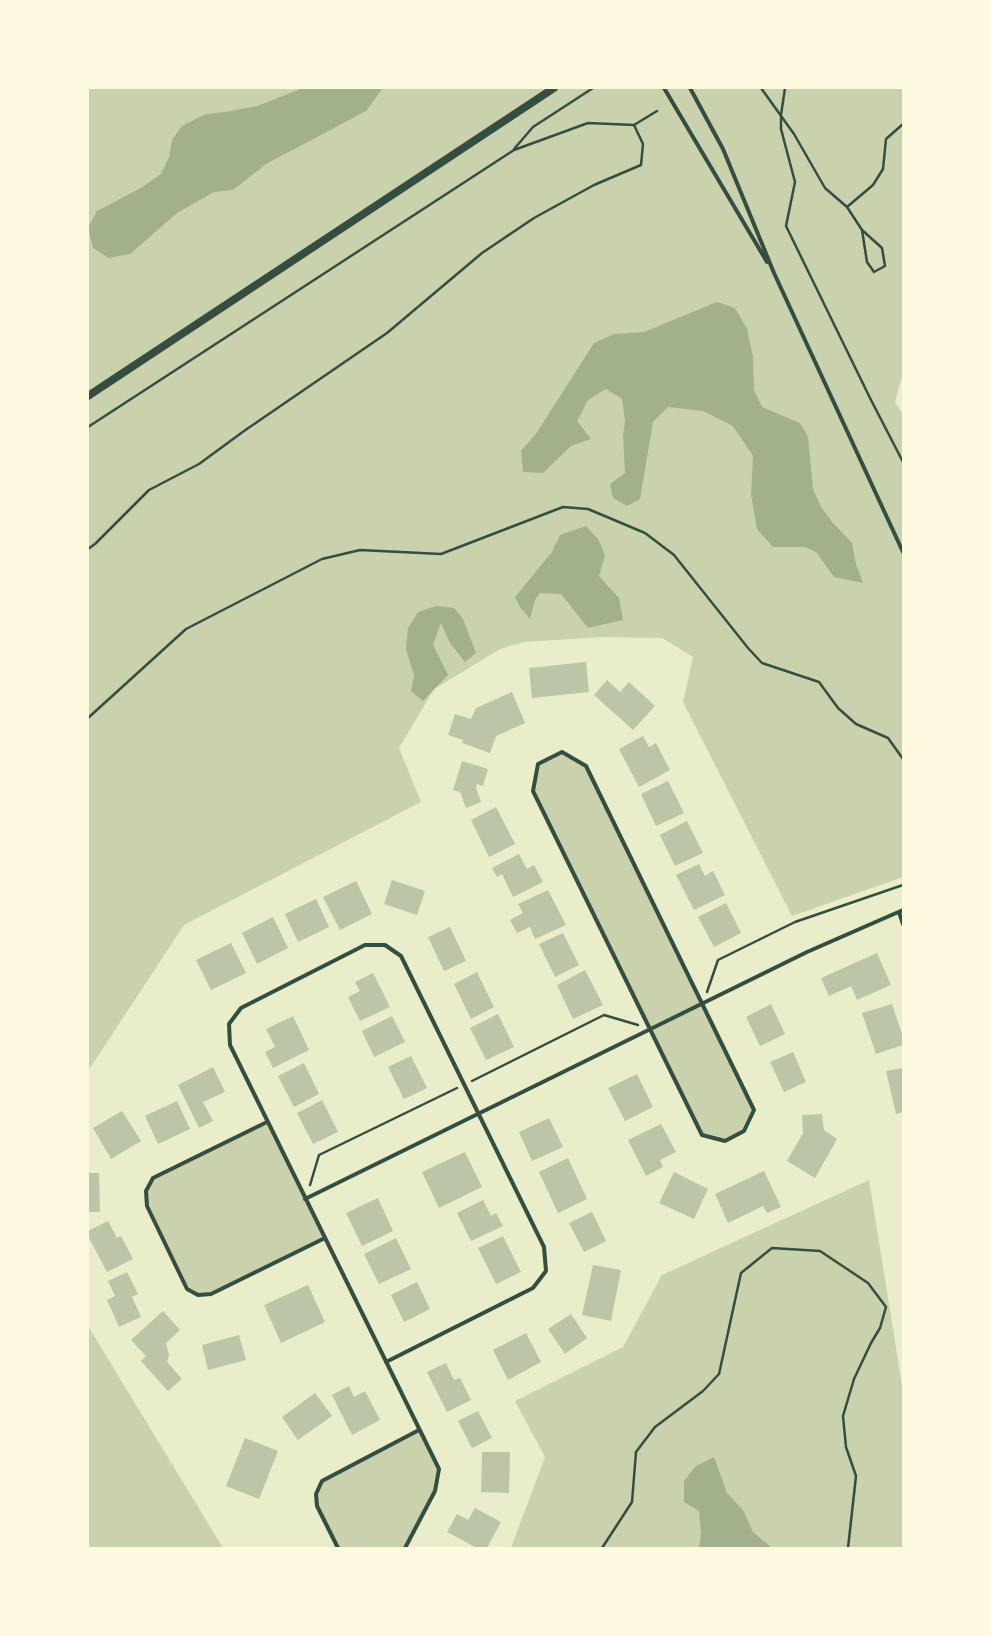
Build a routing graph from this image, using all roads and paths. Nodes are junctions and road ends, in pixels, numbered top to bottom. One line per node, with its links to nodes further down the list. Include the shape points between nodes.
1 (554, 88): 15 (main road)
2 (593, 88): 11 (path, via 533,127)
3 (664, 88): 14 (street)
4 (690, 88): 14 (street, via 723,149)
5 (761, 88): 8 (path)
6 (785, 88): 8 (path)
7 (657, 111): 10 (path)
8 (781, 114): 12 (path, via 824,188); 17 (path, via 781,129 794,182 786,226)
9 (903, 124): 12 (path, via 886,139 883,169 872,185)
10 (634, 125): 11 (path, via 588,123); 18 (path, via 643,144 641,165 594,185 541,214 482,253 387,333 199,464 149,490)
11 (514, 150): 16 (path)
12 (847, 207): 13 (path)
13 (862, 230): 13 (path, via 867,262 874,272 885,266 882,248)
14 (774, 274): 19 (street)
15 (88, 396)
16 (88, 427)
17 (903, 462)
18 (88, 549)
19 (903, 552)
20 (88, 718): 21 (path, via 186,629 322,559 360,550 441,554 563,507 588,510 645,532 674,555 762,662 819,682 838,708 856,724 888,738)
21 (903, 759)
22 (903, 885): 25 (path, via 795,922 718,960)
23 (901, 911): 24 (street); 25 (street, via 807,952)
24 (903, 924)
25 (703, 1003): 26 (street); 26 (street, via 754,1110 744,1131 725,1140 702,1135); 26 (street, via 586,766 562,752 538,764 533,791)
26 (650, 1029): 27 (street)
27 (478, 1113): 28 (street, via 401,956 385,946 365,945 241,1008 229,1024 230,1045); 29 (street); 31 (street, via 544,1247 546,1271 533,1288)
28 (267, 1122): 29 (street); 30 (street, via 153,1178 146,1191 147,1206 187,1289 198,1295 211,1294)
29 (305, 1198): 30 (street)
30 (325, 1238): 31 (street)
31 (386, 1362): 32 (street)
32 (419, 1430): 33 (street, via 322,1481 316,1494 316,1506); 34 (street, via 439,1469 435,1491)
33 (338, 1548)
34 (405, 1548)
35 (602, 1548): 36 (path, via 632,1502 636,1452 655,1427 703,1391 719,1374 741,1273 772,1248 820,1251 868,1282 886,1307 880,1328 870,1343 854,1379 843,1416 846,1447 856,1476)
36 (848, 1548)

